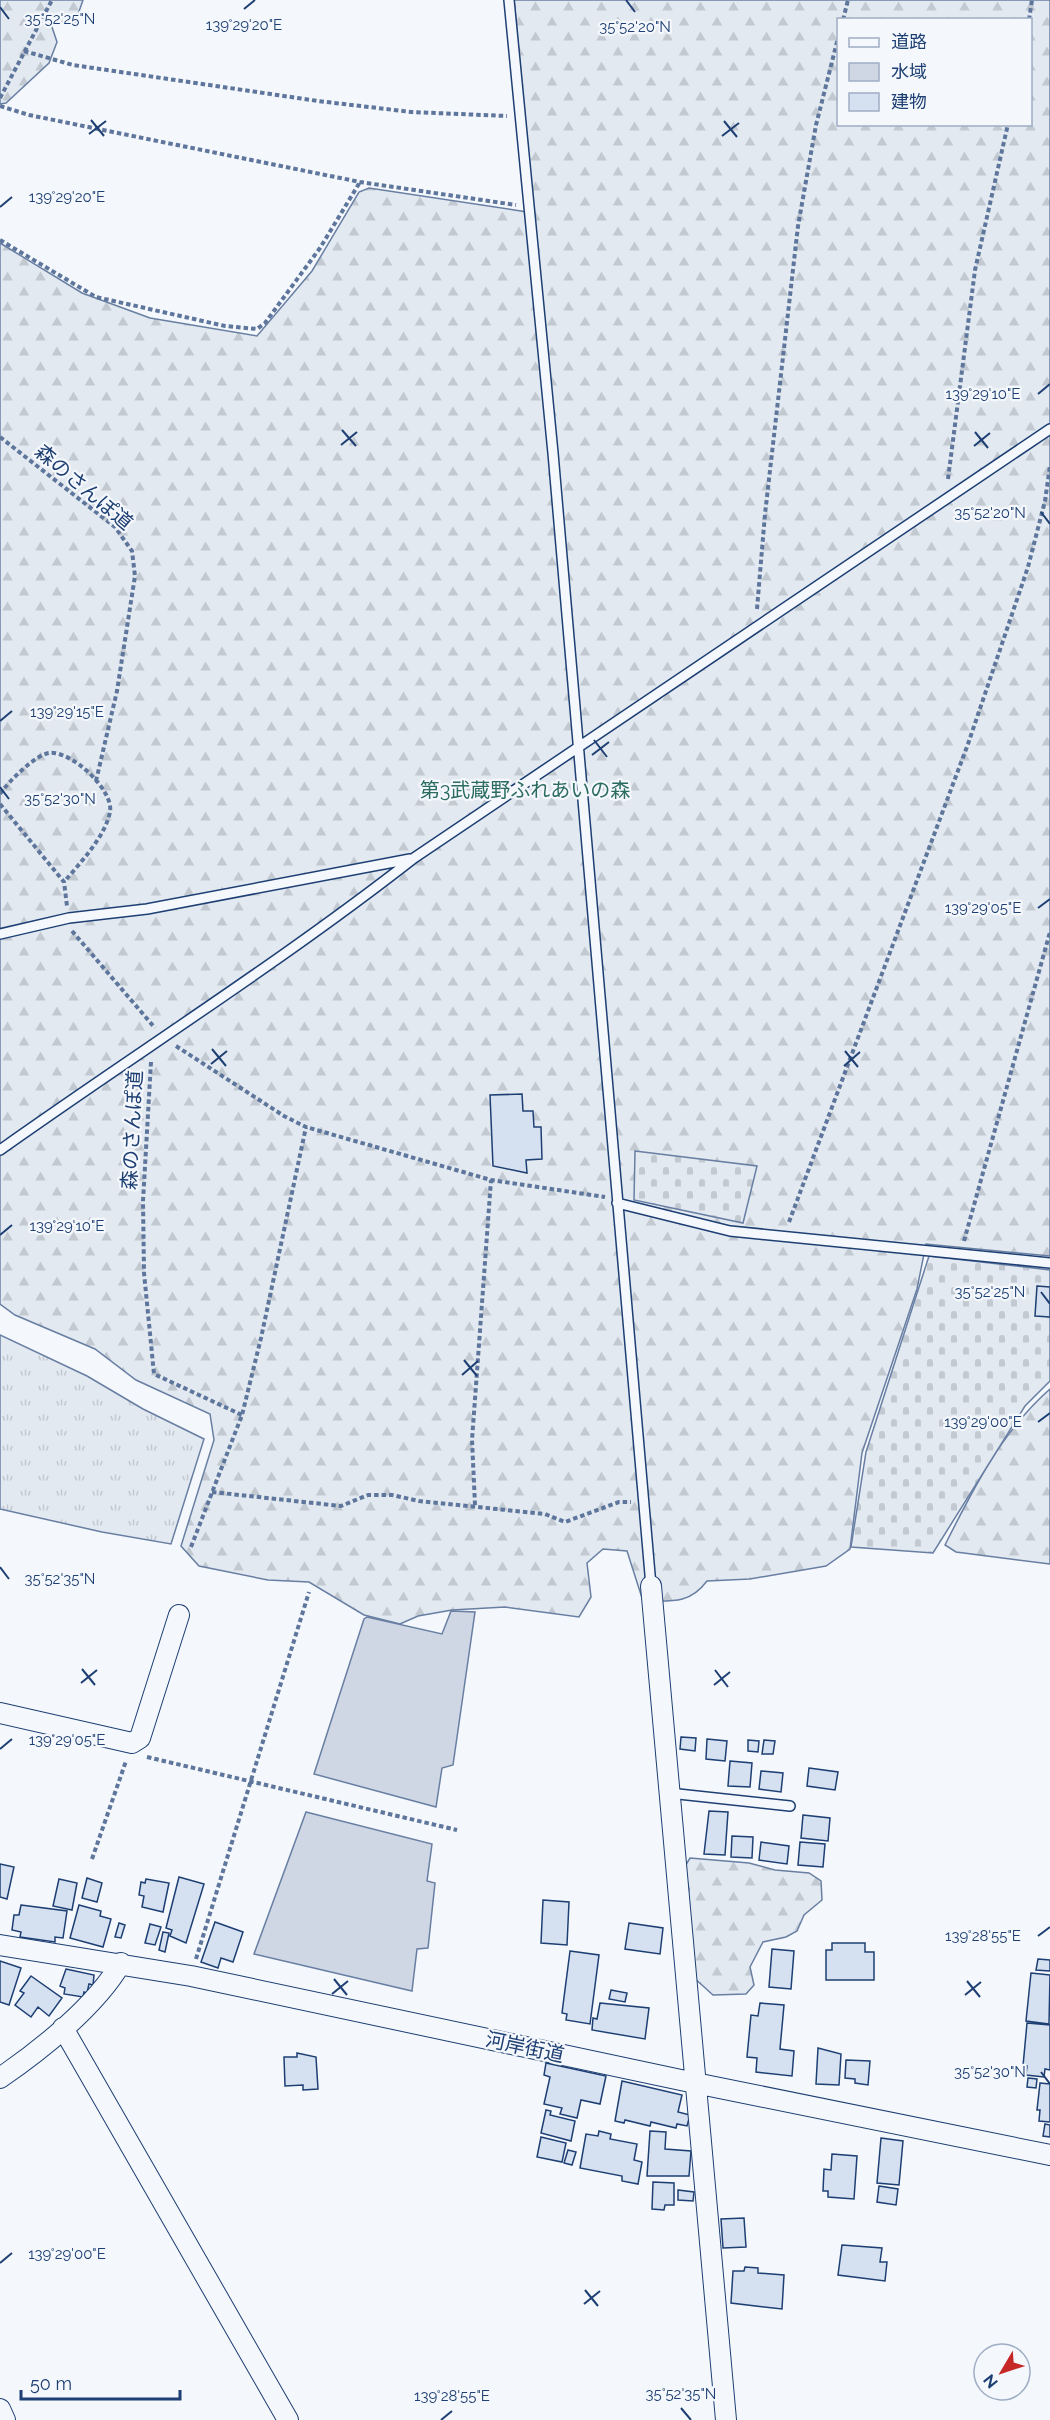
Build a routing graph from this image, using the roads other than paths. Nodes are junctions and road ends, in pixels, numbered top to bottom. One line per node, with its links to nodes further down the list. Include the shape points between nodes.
1 (509, 0): 3 (lane)
2 (1050, 429): 3 (lane)
3 (579, 747): 4 (lane); 7 (lane)
4 (414, 858): 5 (lane); 6 (lane, via 333,921)
5 (0, 934)
6 (0, 1150)
7 (617, 1201): 8 (lane, via 730,1231); 9 (lane)
8 (1050, 1263)
9 (651, 1586): 12 (street)
10 (179, 1615): 11 (street, via 140,1738 130,1748)
11 (0, 1713)
12 (669, 1793): 13 (lane); 18 (street)
13 (790, 1806)
14 (0, 1945): 15 (street, 河岸街道)
15 (121, 1964): 16 (street); 18 (street, 河岸街道)
16 (63, 2028): 17 (street); 22 (street)
17 (0, 2078)
18 (695, 2083): 19 (street, 河岸街道); 23 (street)
19 (1050, 2155)
20 (0, 2409): 21 (street)
21 (5, 2420)
22 (288, 2420)
23 (726, 2420)

